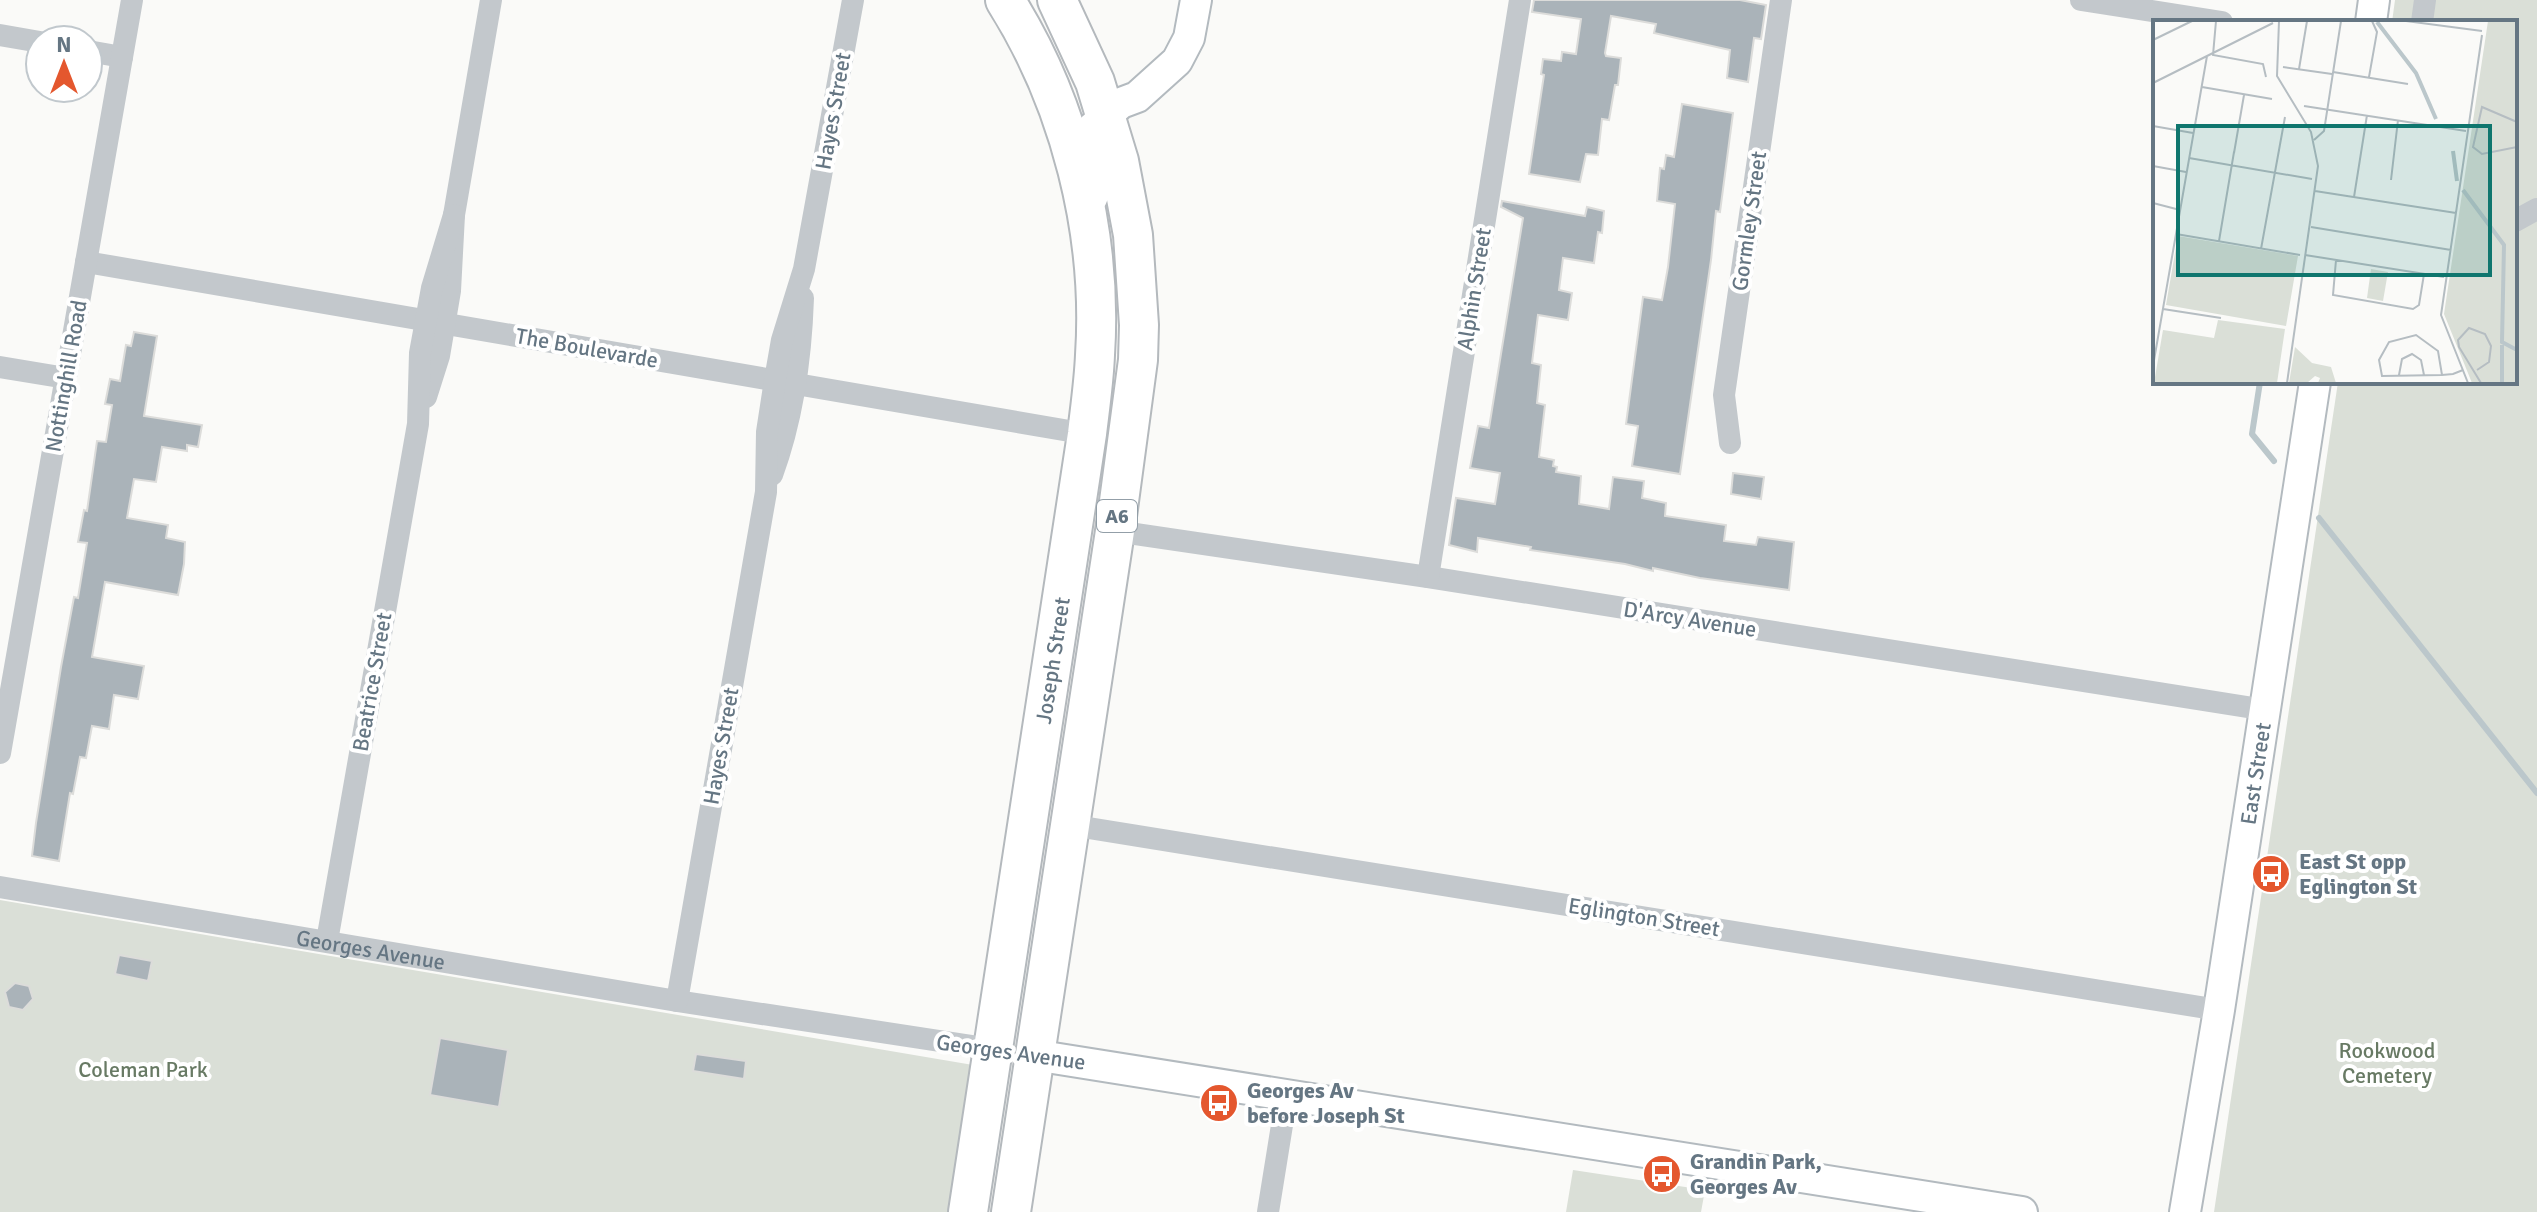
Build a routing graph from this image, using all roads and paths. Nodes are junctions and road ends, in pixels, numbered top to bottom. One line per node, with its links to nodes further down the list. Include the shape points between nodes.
1 (132, 0): 19 (street, Nottinghill Road)
2 (491, 0): 25 (street, Beatrice Street, via 454,215 432,288)
3 (853, 0): 28 (street, Hayes Street, via 804,269 782,340)
4 (1005, 0): 22 (highway, A6, via 1060,115)
5 (1057, 0): 20 (highway, A6)
6 (1184, 0): 20 (main road, Joseph Street, via 1173,44)
7 (1196, 0): 20 (main road, via 1189,38 1177,61 1137,97)
8 (1520, 0): 33 (street, Alphin Street)
9 (1781, 0): 31 (street, Gormley Street, via 1724,395)
10 (2081, 0): 13 (street)
11 (2374, 0): 14 (main road)
12 (2425, 0): 15 (street)
13 (2209, 20)
14 (2371, 20)
15 (2422, 20)
16 (0, 35): 17 (street)
17 (24, 39)
18 (104, 54): 19 (street)
19 (122, 57): 24 (street, Nottinghill Road)
20 (1114, 108): 22 (main road, Joseph Street, via 1092,128 1097,186); 32 (highway, Joseph Street / A6, via 1133,235 1139,325)
21 (2537, 209): 23 (street)
22 (1085, 211): 30 (highway, Joseph Street / A6, via 1096,353)
23 (2517, 220)
24 (86, 262): 25 (street, The Boulevarde); 27 (street, Nottinghill Road)
25 (436, 322): 28 (street, The Boulevarde); 39 (street, Beatrice Street, via 420,353 418,424)
26 (0, 367): 27 (street)
27 (66, 378): 34 (street, Nottinghill Road)
28 (785, 382): 30 (street, The Boulevarde); 40 (street, Hayes Street, via 767,432 766,492)
29 (2315, 384): 35 (main road, East Street)
30 (1087, 434): 42 (highway, Joseph Street / A6)
31 (1730, 443)
32 (1115, 531): 33 (street, D'Arcy Avenue); 37 (highway, Joseph Street / A6)
33 (1428, 577): 35 (street, D'Arcy Avenue)
34 (6, 686): 36 (street, Nottinghill Road)
35 (2266, 710): 41 (main road, East Street)
36 (0, 753)
37 (1070, 825): 41 (street, Eglington Street); 43 (highway, Joseph Street / A6)
38 (0, 887): 39 (street, Georges Avenue)
39 (327, 941): 40 (street, Georges Avenue)
40 (677, 1001): 42 (street, Georges Avenue)
41 (2219, 1010): 49 (main road, East Street)
42 (992, 1049): 43 (highway, Georges Avenue); 46 (highway, Joseph Street / A6)
43 (1034, 1055): 44 (main road, Georges Avenue); 47 (highway, Joseph Street / A6)
44 (1287, 1094): 45 (main road, Georges Avenue); 48 (street)
45 (2008, 1211)
46 (968, 1212)
47 (1011, 1212)
48 (1268, 1212)
49 (2185, 1212)

